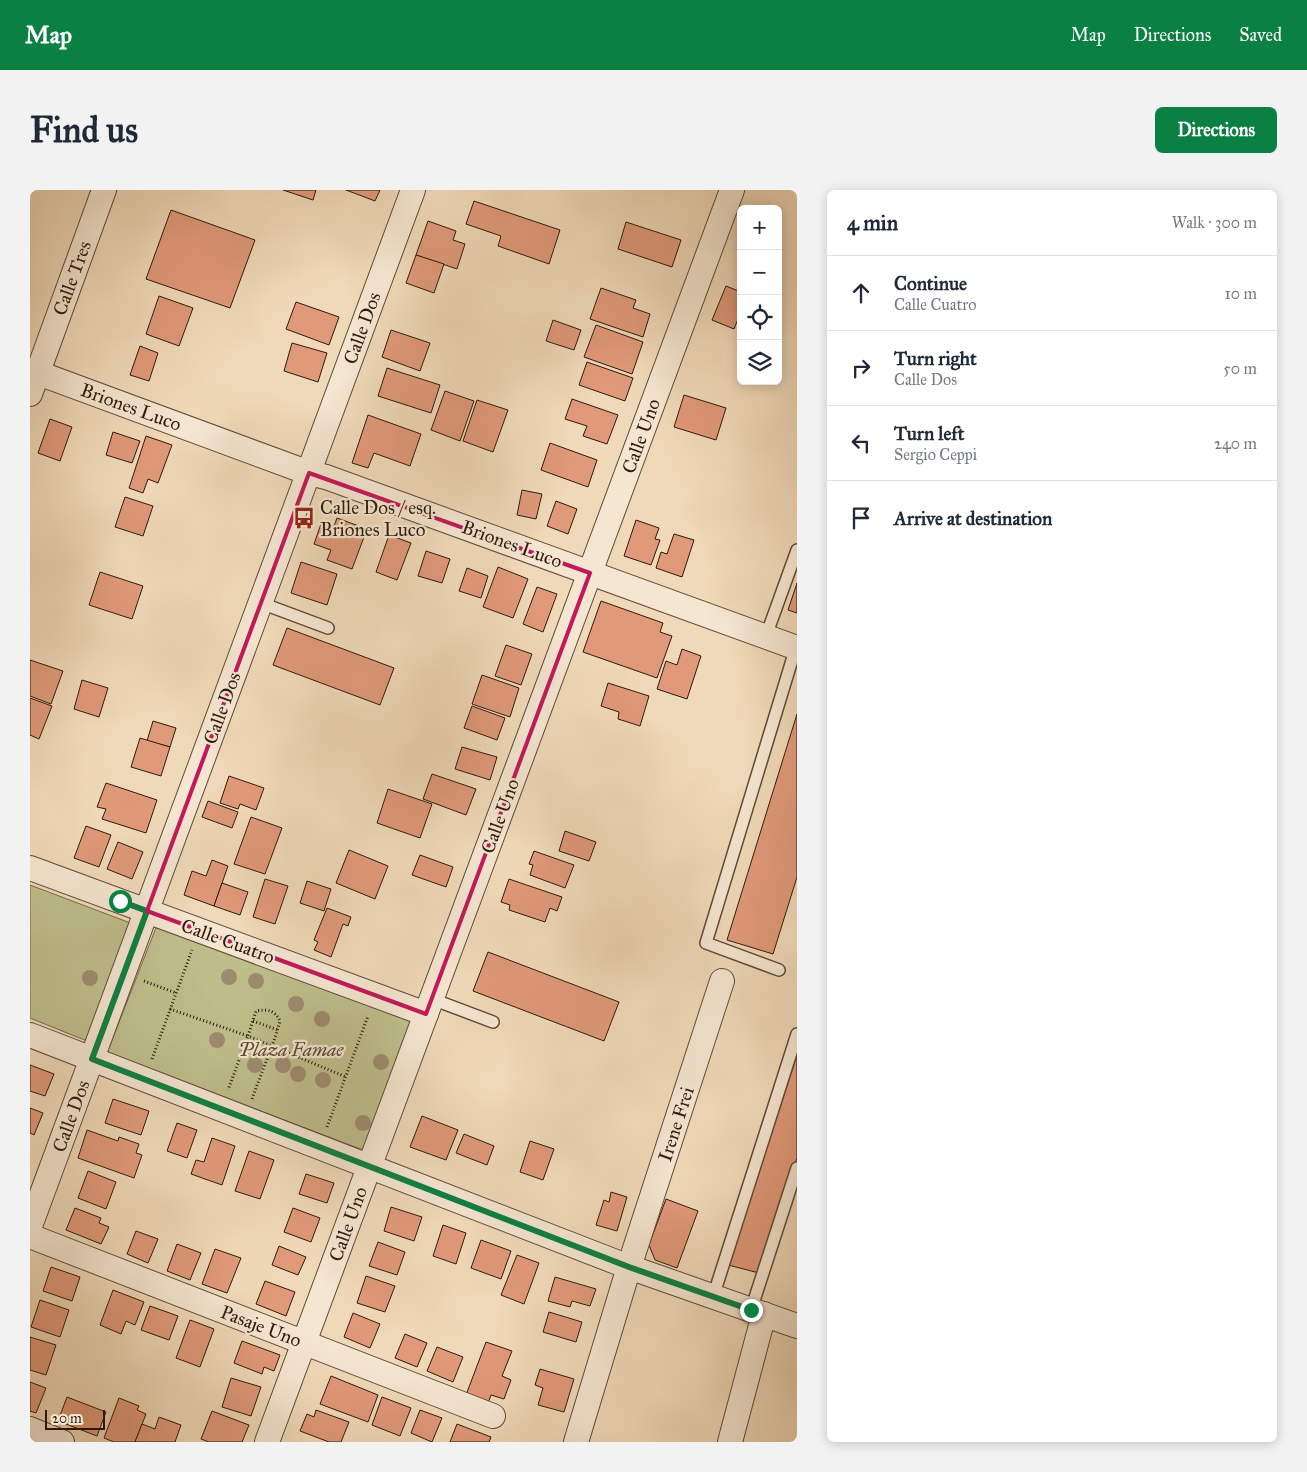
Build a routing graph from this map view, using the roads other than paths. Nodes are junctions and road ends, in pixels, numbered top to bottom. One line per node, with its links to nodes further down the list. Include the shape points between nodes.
1 (104, 190): 4 (street, Calle Tres)
2 (413, 190): 5 (street, Calle Dos)
3 (732, 190): 7 (street, Calle Uno)
4 (33, 379): 5 (street, Briones Luco)
5 (309, 473): 7 (street, Briones Luco); 8 (street, Calle Dos)
6 (797, 550): 10 (lane)
7 (590, 573): 10 (street, Briones Luco); 16 (street, Calle Uno)
8 (261, 603): 9 (lane); 13 (street, Calle Dos)
9 (328, 628)
10 (766, 636): 11 (street, Briones Luco)
11 (797, 648): 14 (lane, via 706,943)
12 (30, 868): 13 (street, Calle Cuatro)
13 (147, 911): 16 (street, Calle Cuatro); 20 (street, Calle Dos)
14 (779, 970)
15 (722, 981): 25 (street, Irene Frei)
16 (429, 1006): 17 (lane); 21 (street, Calle Uno)
17 (493, 1022)
18 (797, 1034): 26 (lane)
19 (30, 1035): 20 (street)
20 (92, 1059): 21 (street); 23 (street, Calle Dos)
21 (370, 1167): 25 (street); 29 (street, Calle Uno)
22 (797, 1168): 27 (lane)
23 (30, 1226)
24 (30, 1236): 29 (street, Pasaje Uno)
25 (629, 1267): 26 (street); 34 (street, Irene Frei)
26 (713, 1296): 27 (street)
27 (757, 1312): 28 (street); 35 (street)
28 (797, 1326)
29 (304, 1343): 30 (street, Pasaje Uno); 33 (street, Calle Uno)
30 (492, 1416)
31 (30, 1429): 32 (street)
32 (62, 1442)
33 (267, 1442)
34 (576, 1442)
35 (730, 1442)

